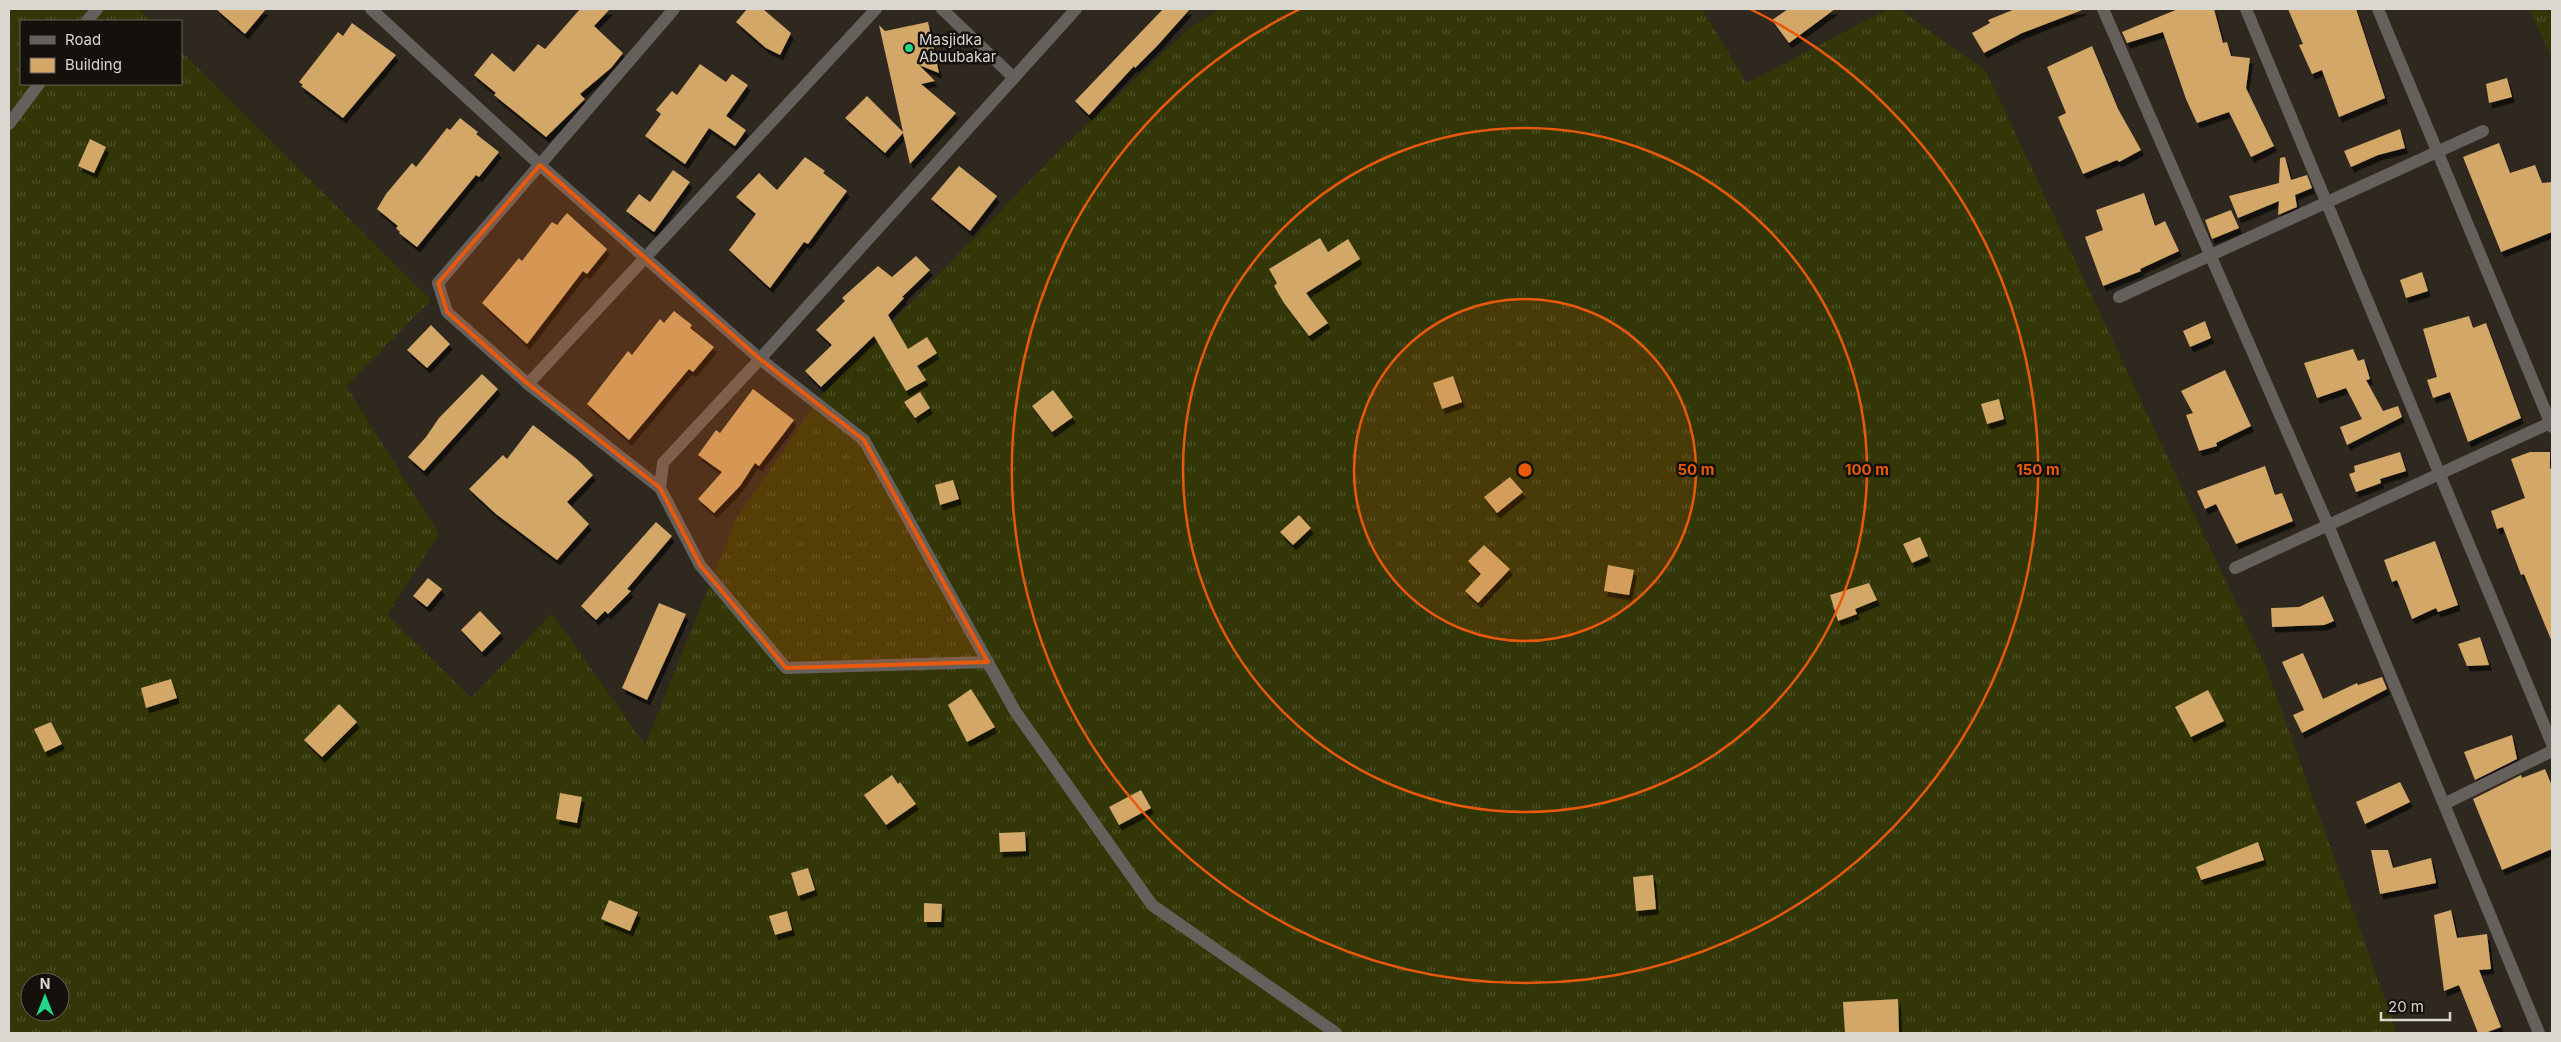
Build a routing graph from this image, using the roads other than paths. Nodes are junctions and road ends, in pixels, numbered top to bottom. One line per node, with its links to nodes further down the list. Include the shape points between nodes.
1 (97, 9): 10 (street)
2 (371, 9): 16 (street)
3 (674, 9): 16 (street)
4 (876, 9): 19 (street)
5 (942, 9): 11 (street)
6 (1076, 9): 11 (street)
7 (2103, 9): 18 (street)
8 (2246, 9): 17 (street)
9 (2378, 9): 15 (street)
10 (88, 20)
11 (1014, 78): 21 (street)
12 (38, 85): 13 (street)
13 (9, 124)
14 (2483, 131): 15 (street)
15 (2437, 152): 17 (street); 23 (street)
16 (540, 164): 19 (street); 22 (street, via 438,283 447,312)
17 (2327, 202): 18 (street); 24 (street)
18 (2211, 255): 20 (street); 26 (street)
19 (645, 258): 21 (street); 22 (street)
20 (2119, 297)
21 (760, 359): 25 (street, via 663,463); 28 (street, via 864,440)
22 (528, 384): 25 (street)
23 (2552, 424): 24 (street)
24 (2441, 473): 26 (street); 29 (street)
25 (660, 488): 28 (street, via 700,564 786,668)
26 (2328, 525): 27 (street); 31 (street)
27 (2235, 568)
28 (988, 662): 32 (street, via 1015,711 1152,906)
29 (2552, 744)
30 (2552, 751): 31 (street)
31 (2444, 804): 33 (street)
32 (1336, 1033)
33 (2539, 1033)

